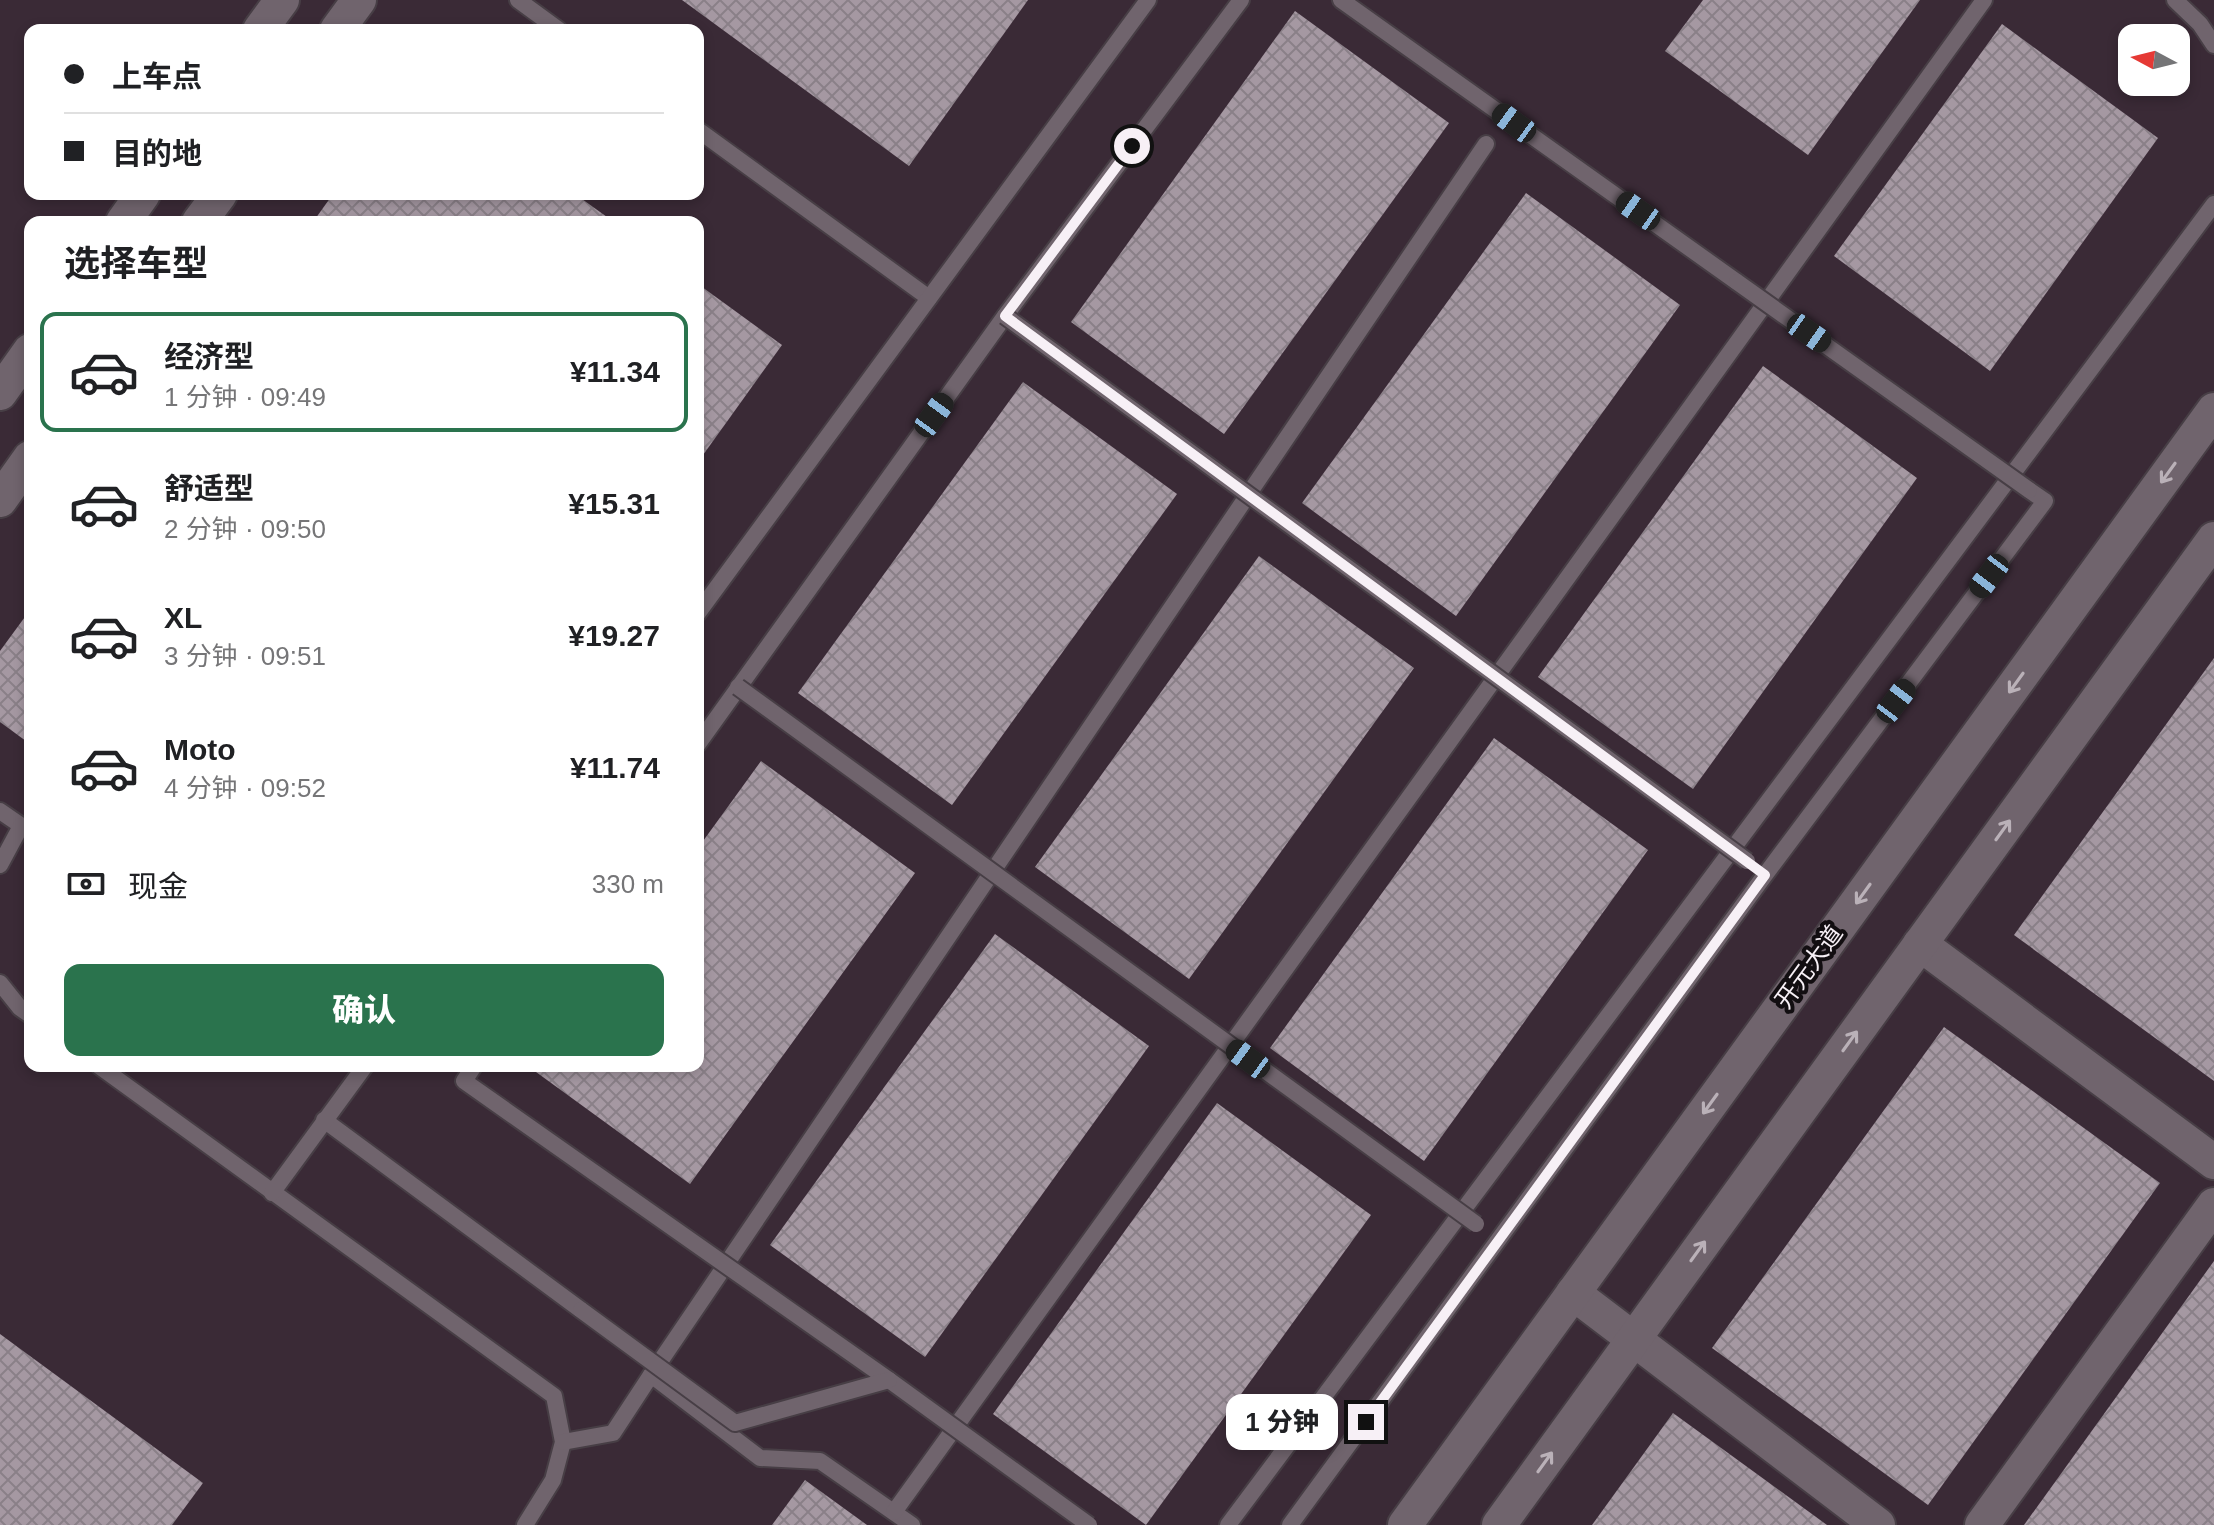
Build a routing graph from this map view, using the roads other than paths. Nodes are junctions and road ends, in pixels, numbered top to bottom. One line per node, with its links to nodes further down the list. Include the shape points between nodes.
1 (282, 0): 9 (street)
2 (359, 0): 10 (street)
3 (518, 0): 11 (lane)
4 (1148, 0): 16 (lane)
5 (1241, 0): 17 (lane)
6 (1341, 0): 31 (lane, bridge, via 2045,501)
7 (1984, 0): 48 (lane)
8 (2175, 0): 12 (lane)
9 (264, 24)
10 (341, 24)
11 (551, 24)
12 (2214, 45)
13 (704, 134): 16 (lane)
14 (1486, 144): 45 (lane)
15 (2214, 204): 52 (lane)
16 (929, 298): 24 (lane)
17 (1005, 316): 25 (lane); 31 (lane, bridge)
18 (24, 359): 19 (street)
19 (0, 393)
20 (2214, 410): 43 (street, 开元大道, one-way to 43)
21 (24, 466): 22 (street)
22 (0, 500)
23 (2214, 539): 32 (street, one-way to 23)
24 (704, 605)
25 (738, 687): 26 (lane); 42 (lane, bridge)
26 (704, 735)
27 (0, 811): 28 (lane)
28 (24, 828)
29 (24, 832): 30 (lane)
30 (0, 865)
31 (1765, 875): 42 (lane)
32 (1920, 944): 39 (street); 44 (street, one-way to 32)
33 (0, 983): 34 (lane)
34 (24, 1011)
35 (107, 1072): 40 (lane)
36 (360, 1072): 38 (lane)
37 (470, 1072): 46 (lane, bridge, via 464,1081)
38 (324, 1120): 40 (lane); 46 (lane, bridge, via 735,1423)
39 (2214, 1162)
40 (272, 1193): 47 (lane, via 554,1396)
41 (2214, 1205): 57 (street)
42 (1498, 1241): 53 (lane)
43 (1573, 1293): 44 (street); 54 (street, 开元大道)
44 (1634, 1339): 55 (street, one-way to 44); 56 (street)
45 (651, 1375): 47 (lane, via 613,1433); 48 (lane, via 760,1458 820,1461)
46 (889, 1380): 51 (lane, bridge)
47 (563, 1442): 49 (lane, via 553,1480)
48 (894, 1512): 50 (lane)
49 (525, 1525)
50 (912, 1525)
51 (1089, 1525)
52 (1228, 1525)
53 (1290, 1525)
54 (1405, 1525)
55 (1499, 1525)
56 (1878, 1525)
57 (1982, 1525)

